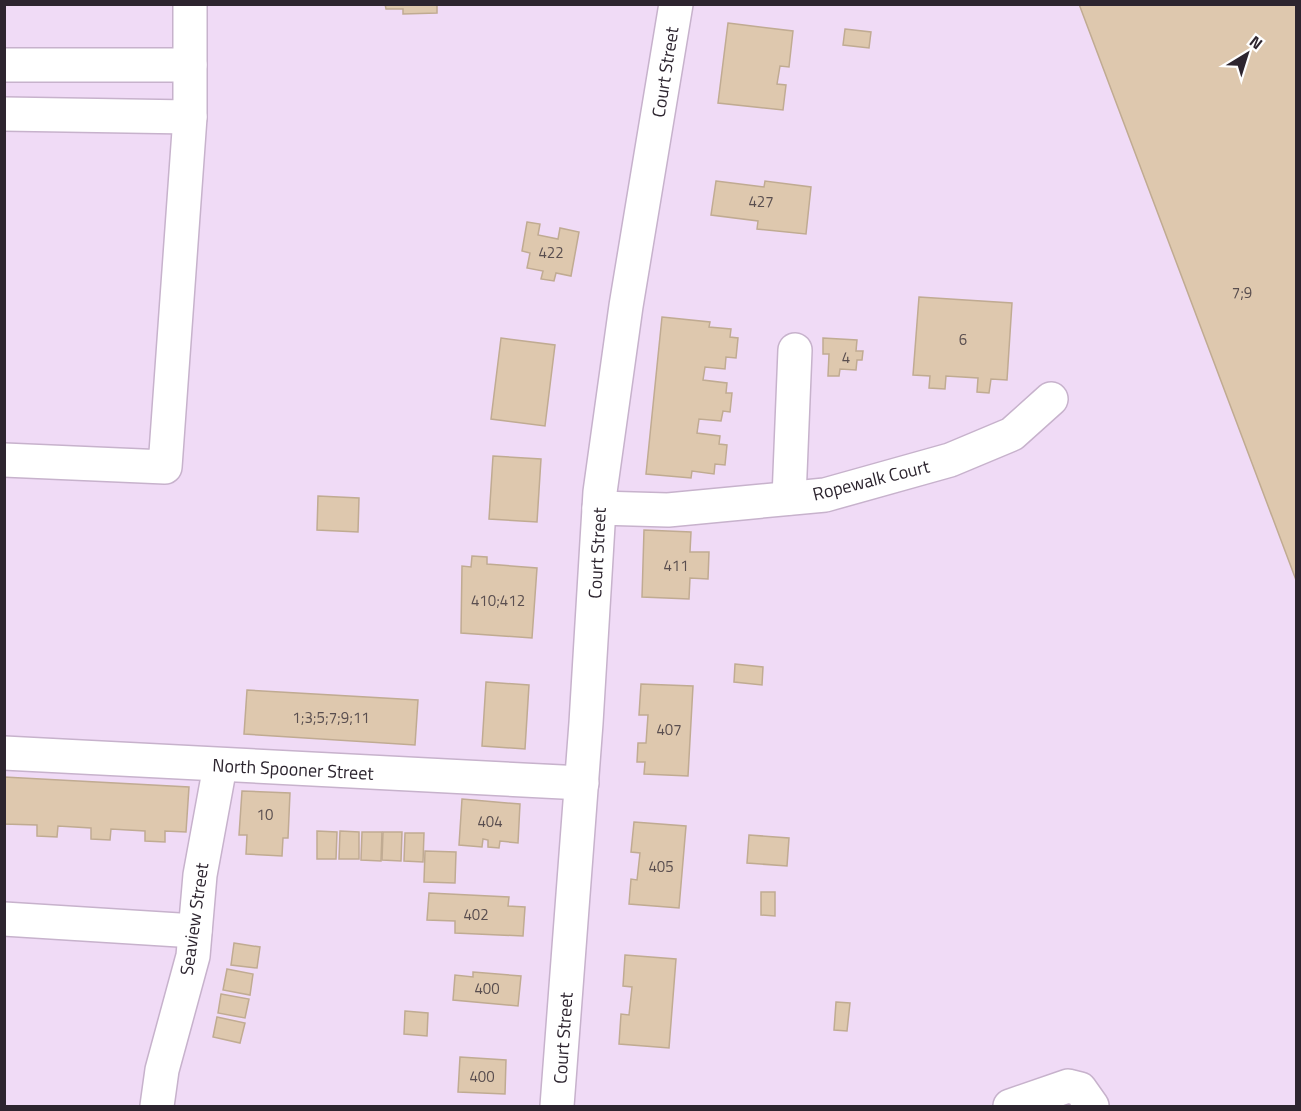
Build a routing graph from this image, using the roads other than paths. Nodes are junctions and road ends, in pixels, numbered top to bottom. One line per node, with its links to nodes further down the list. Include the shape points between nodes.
1 (190, 4): 3 (street)
2 (676, 4): 11 (street, Court Street, via 626,306)
3 (190, 65): 4 (street); 6 (street)
4 (4, 66)
5 (4, 114): 6 (street)
6 (190, 117): 9 (street, via 165,467)
7 (795, 350): 10 (street)
8 (1051, 399): 10 (street, Ropewalk Court, via 1012,434 950,460 825,495)
9 (4, 460)
10 (789, 498): 11 (street, Ropewalk Court, via 668,510)
11 (599, 508): 14 (street, Court Street)
12 (4, 753): 13 (street, North Spooner Street)
13 (220, 766): 14 (street, North Spooner Street); 16 (street, Seaview Street, via 200,875)
14 (582, 783): 18 (street, Court Street)
15 (4, 920): 16 (street)
16 (195, 931): 17 (street, Seaview Street, via 193,956 162,1070)
17 (158, 1107)
18 (557, 1107)
19 (1010, 1107): 20 (street, via 1068,1086 1080,1089)
20 (1092, 1107)

